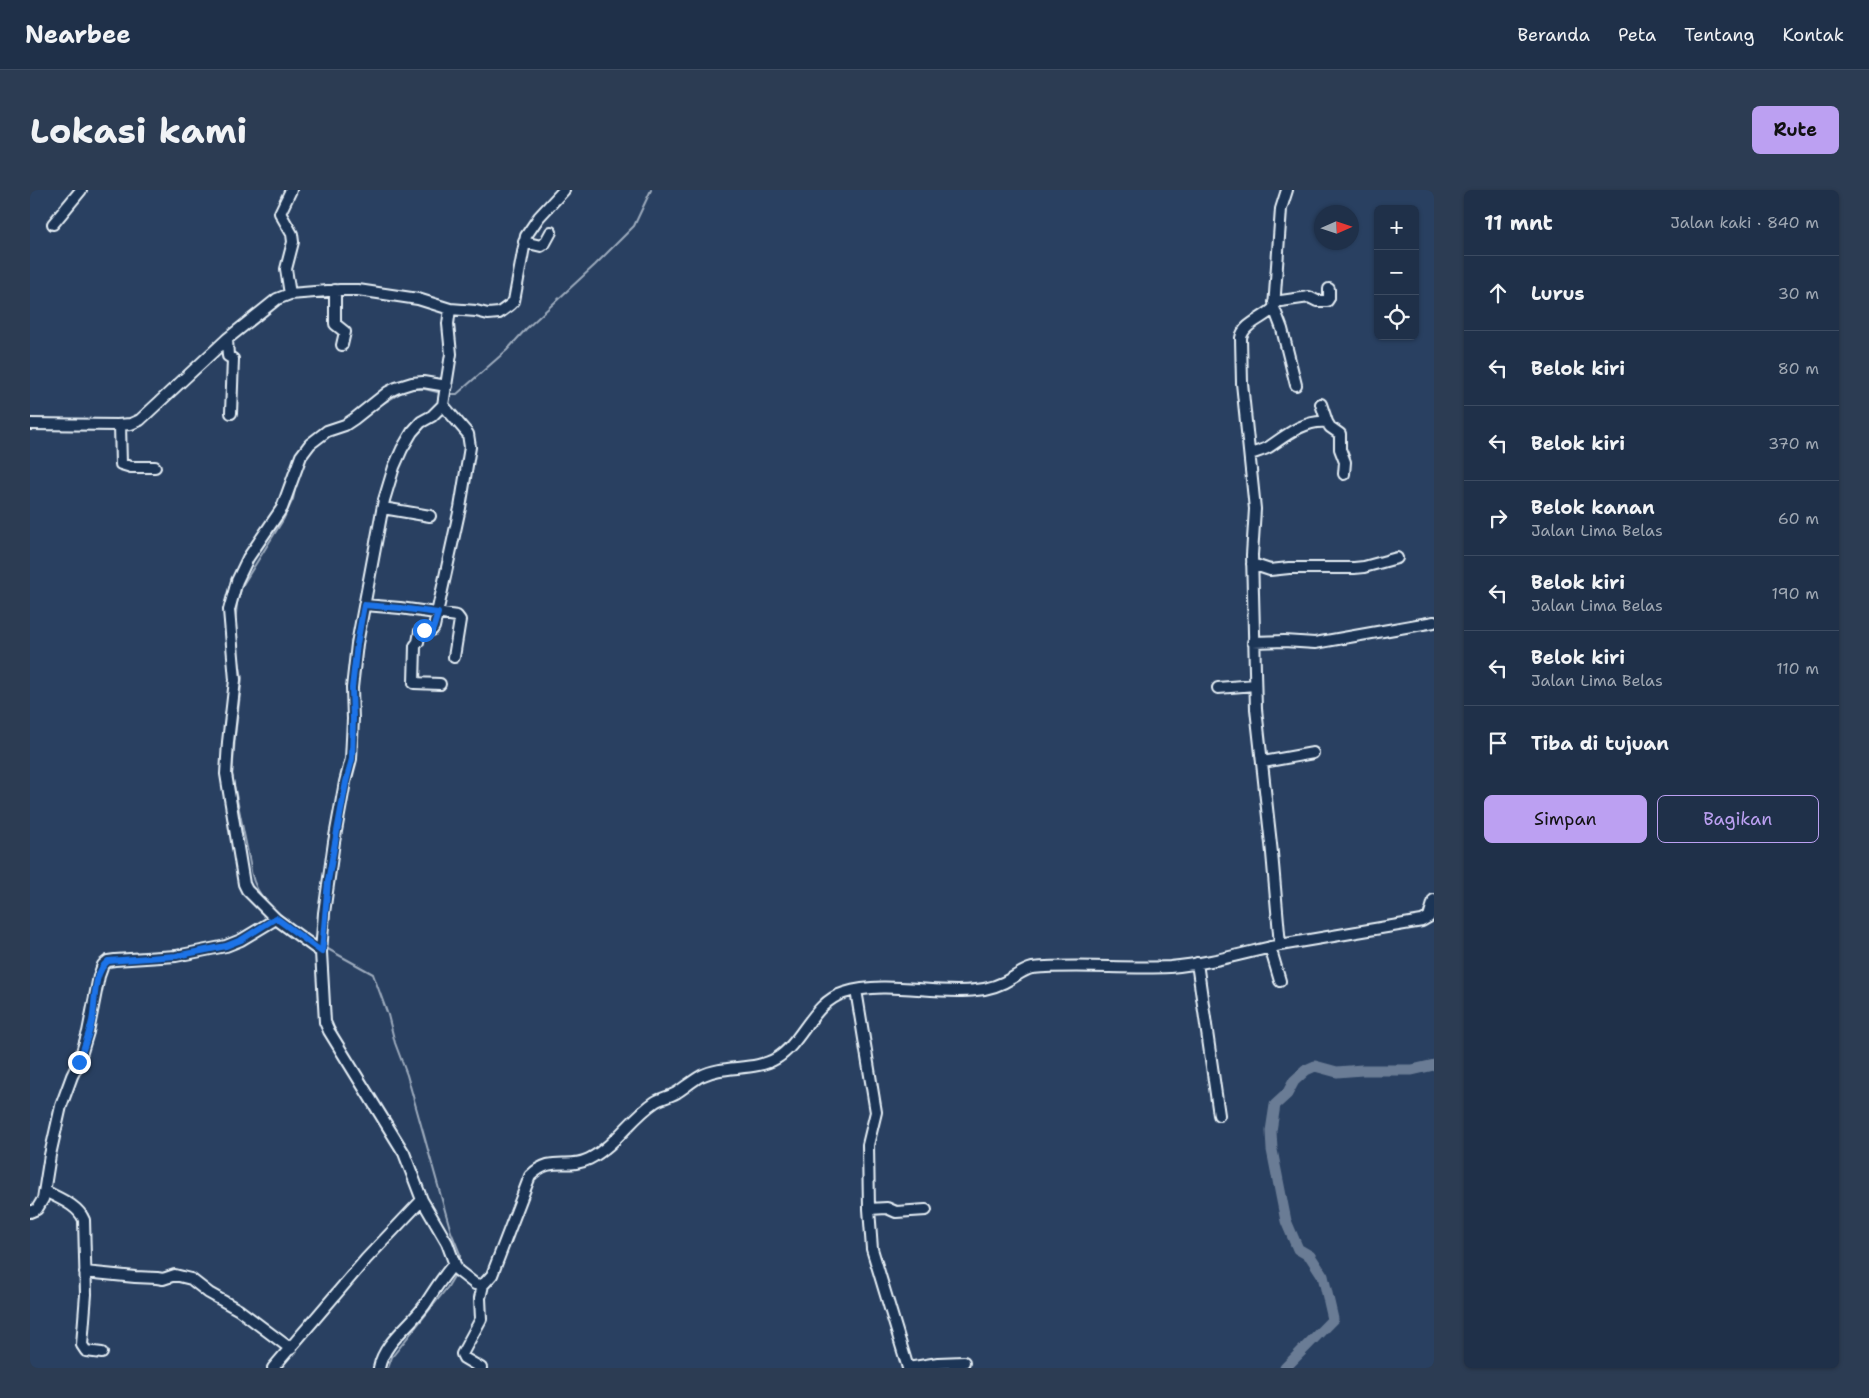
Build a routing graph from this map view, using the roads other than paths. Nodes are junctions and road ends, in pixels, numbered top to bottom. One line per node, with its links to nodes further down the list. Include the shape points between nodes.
1 (81, 190): 5 (street)
2 (291, 190): 10 (street, via 280,212 293,242 286,269)
3 (564, 190): 7 (street, via 539,217)
4 (1287, 190): 11 (street, via 1280,209)
5 (53, 224)
6 (551, 232): 7 (street, via 541,246)
7 (524, 242): 12 (street, via 517,291 510,305 499,313 488,314)
8 (1329, 289): 11 (street, via 1328,301 1309,297)
9 (335, 290): 10 (street); 12 (street, via 418,299); 14 (street, via 334,321 345,332)
10 (290, 294): 13 (street, via 277,299)
11 (1274, 305): 15 (street); 23 (street, via 1242,333 1242,383)
12 (450, 309): 16 (street, via 451,354)
13 (227, 339): 19 (street, via 228,356 233,359); 22 (street, via 140,420)
14 (342, 345)
15 (1296, 385)
16 (446, 387): 17 (street); 41 (street, via 423,382 396,388 345,425 327,431 310,444 301,456 282,508 248,558 237,581 229,610 235,680 226,774 244,884)
17 (443, 404): 26 (street, via 421,422 402,449); 31 (street, via 468,434 470,447)
18 (1321, 404): 20 (street)
19 (231, 413)
20 (1327, 422): 23 (street, via 1306,425); 25 (street, via 1340,434)
21 (30, 424): 22 (street)
22 (120, 425): 24 (street, via 121,464)
23 (1250, 454): 29 (street, via 1255,509)
24 (155, 467)
25 (1344, 474)
26 (383, 508): 27 (street); 30 (street)
27 (430, 516)
28 (1397, 558): 29 (street, via 1364,568 1270,570)
29 (1252, 564): 33 (street)
30 (364, 605): 31 (street); 43 (street, via 352,688 352,759 328,881)
31 (438, 613): 34 (street, via 459,617); 35 (street, via 433,629 422,631 415,646 414,682)
32 (1434, 622): 33 (street, via 1315,643)
33 (1253, 642): 36 (street)
34 (454, 657)
35 (440, 684)
36 (1255, 685): 37 (street); 39 (street)
37 (1218, 688)
38 (1313, 753): 39 (street)
39 (1263, 762): 42 (street)
40 (1434, 900): 42 (street, via 1428,917 1422,921)
41 (276, 918): 43 (street); 48 (street, via 226,946 176,956 108,961 104,965 79,1062 61,1106)
42 (1275, 946): 44 (street); 45 (street)
43 (322, 950): 49 (street, via 325,1022 404,1153)
44 (1197, 963): 46 (street, via 1120,968 1032,968 989,988 974,990); 47 (street)
45 (1280, 981)
46 (856, 990): 50 (street, via 876,1112 868,1145); 55 (street, via 841,994 825,1004 779,1057 765,1064 701,1076 655,1102 587,1160 539,1167 530,1176 492,1274)
47 (1219, 1115)
48 (45, 1192): 52 (street, via 36,1210); 54 (street, via 70,1205 82,1216)
49 (422, 1200): 53 (street, via 447,1243); 56 (street, via 366,1259)
50 (869, 1209): 51 (street, via 887,1208 896,1212); 62 (street, via 872,1249)
51 (926, 1210)
52 (30, 1212)
53 (458, 1270): 55 (street, via 475,1284); 60 (street, via 443,1276 424,1307 385,1351)
54 (86, 1272): 56 (street, via 163,1280 175,1275 191,1279); 57 (street, via 82,1344 86,1351)
55 (483, 1285): 61 (street, via 480,1298 482,1319 462,1354)
56 (291, 1349): 59 (street)
57 (102, 1353)
58 (964, 1362): 62 (street)
59 (273, 1368)
60 (379, 1368)
61 (481, 1368)
62 (908, 1368)

